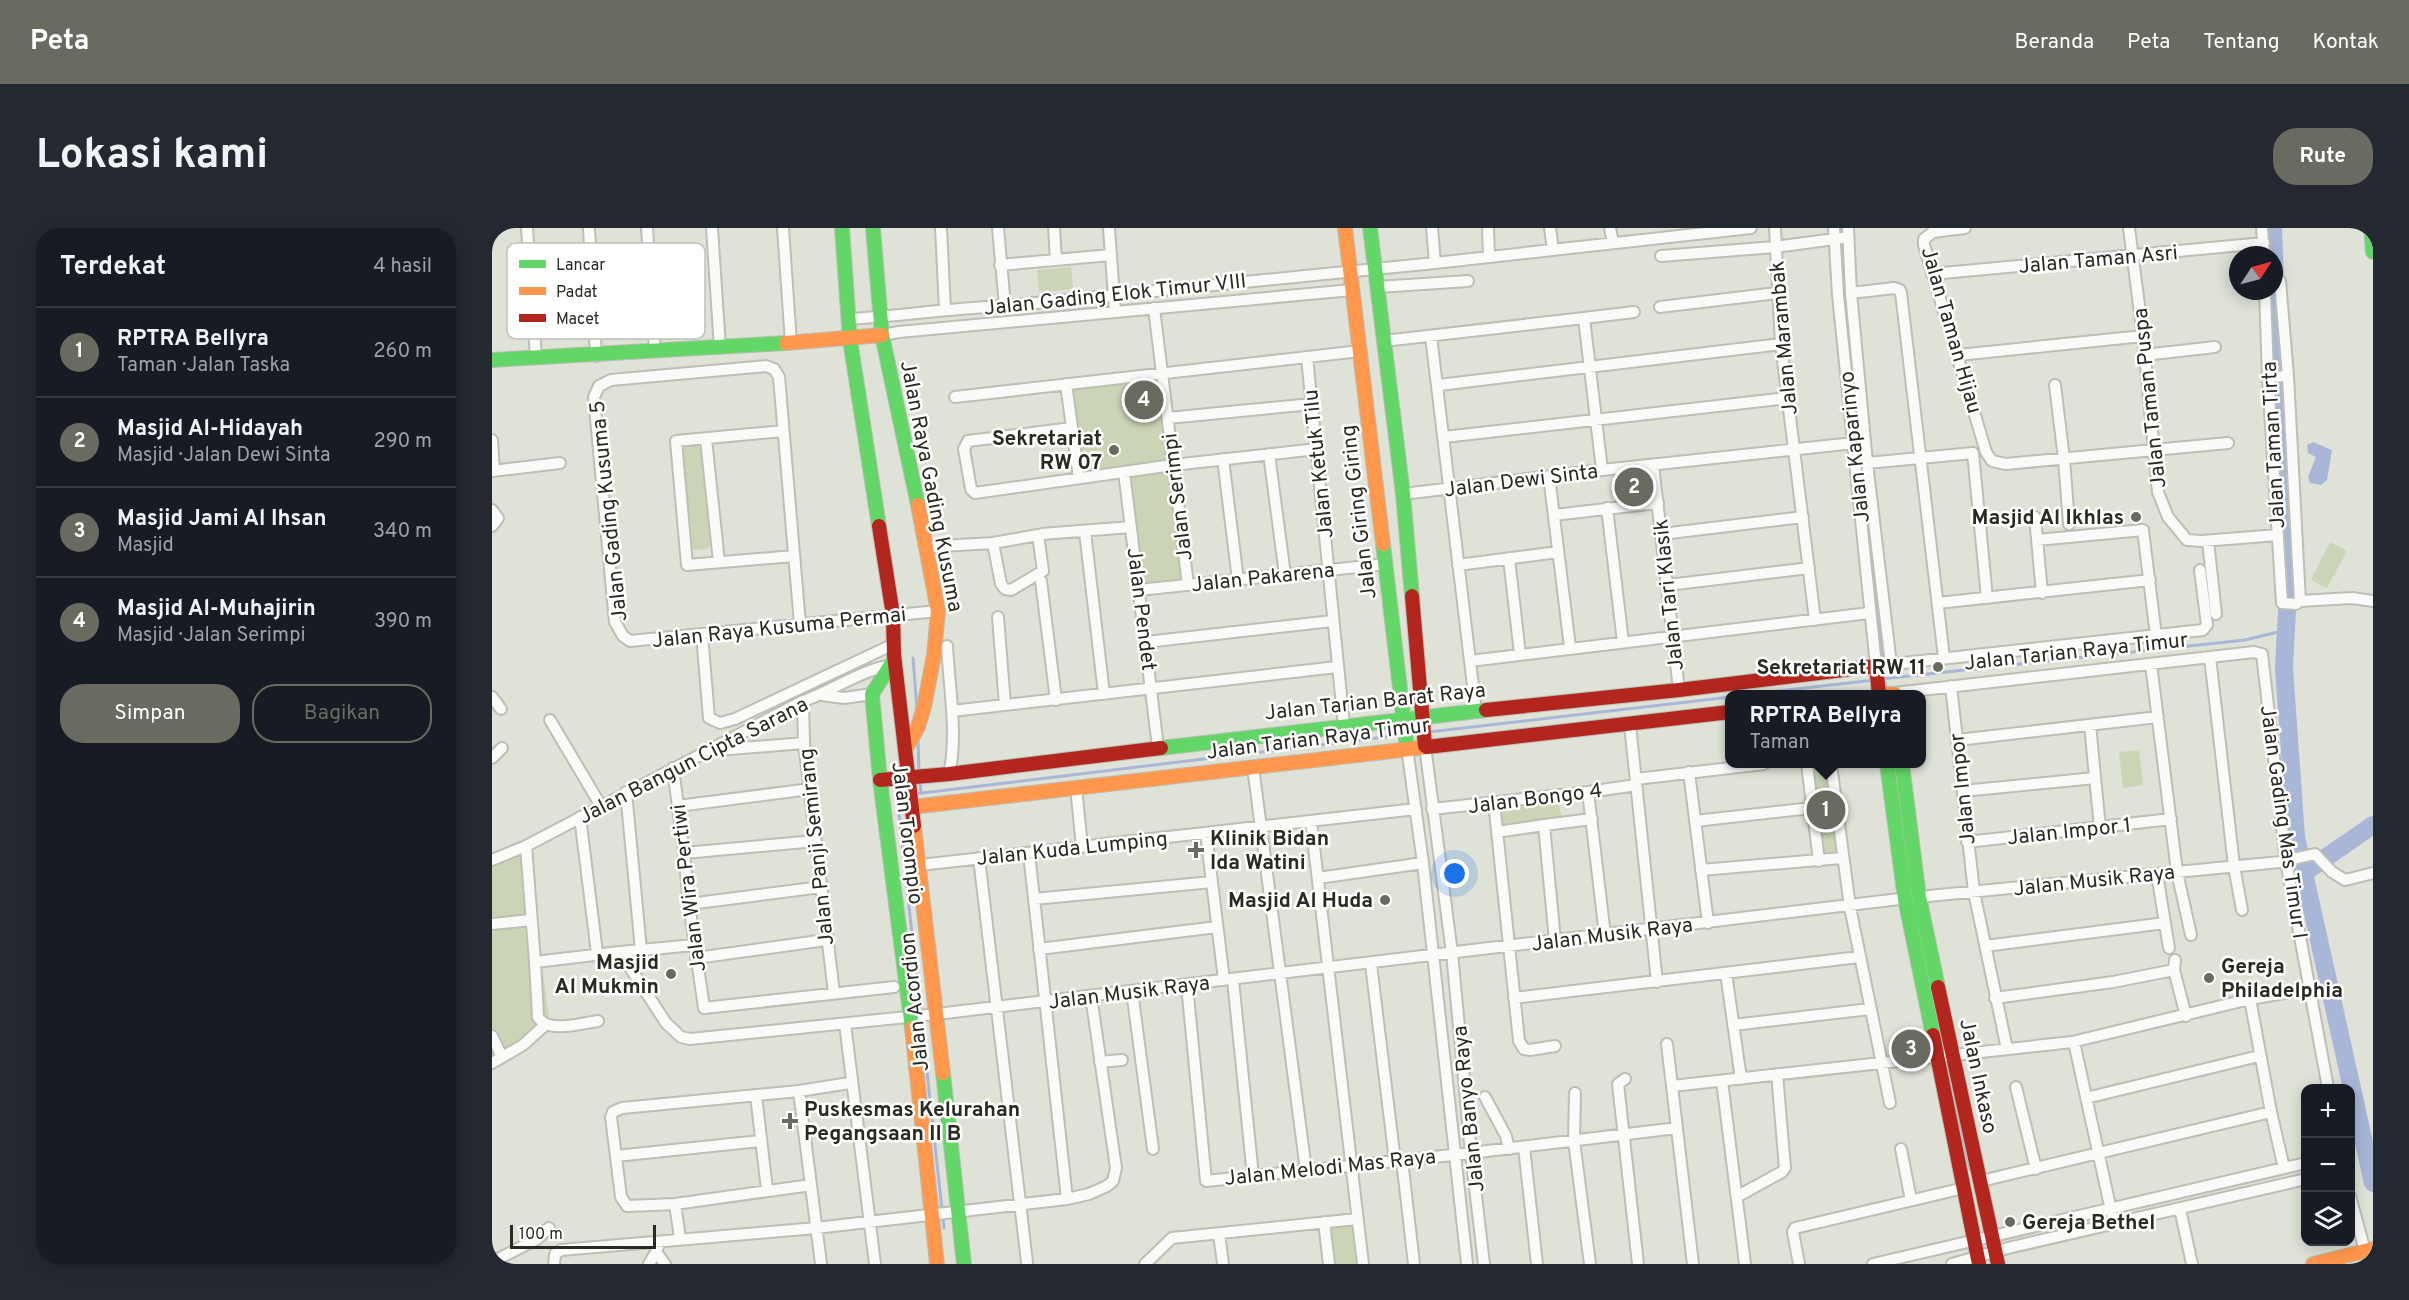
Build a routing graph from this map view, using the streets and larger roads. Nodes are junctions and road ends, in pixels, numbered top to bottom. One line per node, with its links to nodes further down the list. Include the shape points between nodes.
1 (527, 228): 28 (street)
2 (589, 228): 29 (street)
3 (647, 228): 30 (street)
4 (712, 228): 73 (street)
5 (783, 228): 70 (street)
6 (842, 228): 60 (street)
7 (873, 228): 59 (street, Jalan Raya Gading Kusuma)
8 (940, 228): 56 (street)
9 (998, 228): 42 (street)
10 (1054, 228): 40 (street)
11 (1109, 228): 36 (street)
12 (1345, 228): 43 (street, Jalan Giring Giring)
13 (1370, 228): 45 (street)
14 (1432, 228): 41 (street)
15 (1488, 228): 39 (street)
16 (1550, 228): 34 (street)
17 (1610, 228): 31 (street)
18 (1751, 228): 24 (street)
19 (1965, 228): 44 (street, Jalan Taman Hijau, via 1933,232 1924,239)
20 (2129, 228): 38 (street, Jalan Taman Puspa)
21 (2262, 228): 32 (street)
22 (2371, 228): 35 (street)
23 (1775, 229): 33 (street, Jalan Marambak)
24 (1722, 230): 25 (street)
25 (1664, 232): 31 (street)
26 (1834, 234): 27 (street); 33 (street); 100 (street, Jalan Kaparinyo)
27 (1848, 235): 50 (street)
28 (528, 243)
29 (590, 243)
30 (648, 243)
31 (1613, 243): 34 (street)
32 (2264, 243): 38 (street, Jalan Taman Asri)
33 (1775, 245): 37 (street); 48 (street, Jalan Marambak)
34 (1552, 250): 39 (street)
35 (2373, 252)
36 (1111, 255): 40 (street); 49 (street)
37 (1661, 256)
38 (2132, 256): 44 (street, Jalan Taman Asri); 64 (street, Jalan Taman Puspa)
39 (1489, 257): 41 (street)
40 (1056, 260): 42 (street)
41 (1435, 263): 45 (street)
42 (1000, 265): 53 (street)
43 (1350, 271): 45 (street, Jalan Gading Elok Timur VIII); 47 (street, Jalan Giring Giring); 49 (street, Jalan Gading Elok Timur VIII)
44 (1932, 274): 76 (street, Jalan Taman Hijau)
45 (1376, 278): 46 (street); 69 (street)
46 (1468, 281)
47 (1352, 290): 55 (street, Jalan Gading Elok Timur VIII); 75 (street, Jalan Giring Giring)
48 (1777, 293): 54 (street); 71 (street, Jalan Marambak)
49 (1114, 294): 53 (street, Jalan Gading Elok Timur VIII); 57 (street)
50 (1851, 294): 105 (street, via 1900,290); 109 (street)
51 (2265, 300): 85 (street, Jalan Taman Tirta)
52 (2282, 300): 84 (street, Jalan Taman Tirta)
53 (1005, 306): 56 (street, Jalan Gading Elok Timur VIII)
54 (1660, 307)
55 (1154, 308): 57 (street, Jalan Gading Elok Timur VIII); 83 (street, Jalan Serimpi)
56 (945, 309): 59 (street, Jalan Gading Elok Timur VIII)
57 (1115, 311): 62 (street, Jalan Gading Elok Timur VIII)
58 (1634, 312): 61 (street)
59 (880, 317): 60 (street, Jalan Gading Elok Timur VIII); 62 (street, Jalan Raya Gading Kusuma)
60 (849, 319): 68 (street)
61 (1585, 323): 63 (street); 82 (street)
62 (882, 335): 68 (street); 135 (street, Jalan Raya Gading Kusuma)
63 (1431, 336): 69 (street); 87 (street)
64 (2143, 336): 76 (street); 77 (street, Jalan Taman Puspa)
65 (535, 339): 80 (street)
66 (595, 339): 78 (street)
67 (654, 339): 74 (street)
68 (850, 339): 70 (street); 160 (street)
69 (1387, 341): 118 (street)
70 (791, 343): 73 (street)
71 (1781, 344): 82 (street); 90 (street, Jalan Marambak)
72 (2215, 347): 77 (street)
73 (720, 348): 74 (street)
74 (655, 351): 78 (street)
75 (1360, 351): 79 (street); 140 (street, Jalan Giring Giring)
76 (1958, 355): 107 (street, Jalan Taman Hijau, via 1986,452 1992,460 2006,464)
77 (2144, 355): 101 (street, Jalan Taman Puspa)
78 (596, 356): 80 (street)
79 (1306, 357): 83 (street); 91 (street, Jalan Ketuk Tilu)
80 (536, 358): 81 (street)
81 (492, 360)
82 (1590, 367): 87 (street); 93 (street)
83 (1162, 373): 86 (street); 92 (street, Jalan Serimpi)
84 (2288, 376): 85 (street, Jalan Taman Tirta); 156 (street, Jalan Taman Tirta)
85 (2269, 377): 131 (street, Jalan Taman Tirta)
86 (1066, 384): 89 (street); 94 (street)
87 (1439, 385): 96 (street)
88 (2055, 385): 107 (street)
89 (955, 397)
90 (1788, 398): 93 (street); 103 (street, Jalan Marambak)
91 (1312, 404): 92 (street); 102 (street, Jalan Ketuk Tilu)
92 (1168, 417): 110 (street, Jalan Serimpi)
93 (1597, 420): 96 (street); 112 (street)
94 (1072, 428): 116 (street); 116 (street, via 971,440 964,449 970,486 975,493)
95 (783, 431): 97 (street); 137 (street); 166 (street, Jalan Gading Kusuma 5, via 779,377 766,366 611,380 599,386 594,397 612,598 615,622)
96 (1444, 436): 117 (street)
97 (706, 439): 139 (street); 139 (street, via 676,441 687,565)
98 (492, 440): 113 (street)
99 (2228, 442): 101 (street)
100 (1854, 443): 103 (street, Jalan Dewi Sinta); 158 (street, Jalan Kaparinyo)
101 (2153, 448): 107 (street); 133 (street, Jalan Taman Puspa, via 2158,492 2168,517 2187,540)
102 (1317, 449): 104 (street); 143 (street, Jalan Ketuk Tilu)
103 (1794, 449): 111 (street, Jalan Dewi Sinta); 123 (street, Jalan Marambak)
104 (1269, 454): 106 (street); 145 (street)
105 (1920, 458): 109 (street); 153 (street, via 1973,453); 155 (street)
106 (1223, 459): 110 (street); 146 (street)
107 (2064, 459): 125 (street)
108 (560, 463): 113 (street)
109 (1867, 463): 180 (street)
110 (1173, 465): 114 (street); 149 (street, Jalan Serimpi)
111 (1653, 465): 112 (street, Jalan Dewi Sinta); 119 (street, Jalan Tari Klasik)
112 (1602, 470): 115 (street, Jalan Dewi Sinta)
113 (493, 471)
114 (1124, 472): 116 (street); 127 (street, Jalan Pendet)
115 (1549, 476): 117 (street, Jalan Dewi Sinta); 122 (street)
116 (1079, 478)
117 (1451, 488): 118 (street, Jalan Dewi Sinta); 141 (street)
118 (1403, 494): 201 (street)
119 (1658, 503): 120 (street); 130 (street, Jalan Tari Klasik)
120 (1606, 508): 122 (street); 170 (street)
121 (492, 510): 126 (street, via 498,518)
122 (1554, 515): 136 (street)
123 (1803, 517): 130 (street); 142 (street, Jalan Marambak)
124 (2035, 517): 132 (street)
125 (2068, 524)
126 (492, 526)
127 (1131, 527): 128 (street); 151 (street, Jalan Pendet)
128 (1085, 532): 129 (street); 190 (street)
129 (1040, 534): 134 (street); 134 (street, via 1043,571 1011,590 1001,584)
130 (1662, 534): 150 (street, Jalan Tari Klasik)
131 (2278, 535): 133 (street, Jalan Taman Puspa); 156 (street, Jalan Taman Tirta, via 2283,602)
132 (2037, 540): 147 (street, via 2143,530); 152 (street)
133 (2208, 541): 159 (street)
134 (993, 543): 135 (street)
135 (925, 547): 157 (street, Jalan Raya Gading Kusuma)
136 (1558, 552): 138 (street); 173 (street)
137 (794, 556): 139 (street); 164 (street)
138 (1509, 559): 141 (street); 174 (street)
139 (719, 562)
140 (1386, 564): 143 (street, Jalan Pakarena); 203 (street, Jalan Giring Giring)
141 (1458, 565): 178 (street)
142 (1809, 568): 150 (street); 162 (street, Jalan Marambak)
143 (1328, 570): 145 (street, Jalan Pakarena); 163 (street, Jalan Ketuk Tilu)
144 (2200, 570): 168 (street, via 2207,625 2200,631)
145 (1285, 575): 146 (street, Jalan Pakarena)
146 (1238, 580): 149 (street, Jalan Pakarena)
147 (2150, 580): 152 (street); 168 (street)
148 (1041, 581): 193 (street)
149 (1188, 585): 151 (street, Jalan Pakarena)
150 (1668, 585): 167 (street, Jalan Tari Klasik)
151 (1139, 590): 169 (street, Jalan Pendet)
152 (2042, 592): 153 (street)
153 (1987, 598): 155 (street)
154 (2373, 601): 156 (street, via 2352,598)
155 (1938, 603): 177 (street)
156 (2298, 603)
157 (938, 611): 160 (street, Jalan Raya Kusuma Permai); 207 (street, Jalan Raya Gading Kusuma, via 934,655)
158 (1869, 613): 162 (street); 183 (street, Jalan Kaparinyo)
159 (2216, 614)
160 (893, 615): 164 (street, Jalan Raya Kusuma Permai); 171 (street, Jalan Torompio)
161 (998, 617): 195 (street)
162 (1815, 620): 167 (street)
163 (1332, 621): 169 (street); 182 (street, Jalan Ketuk Tilu)
164 (800, 624): 165 (street, Jalan Raya Kusuma Permai)
165 (702, 634): 166 (street, Jalan Raya Kusuma Permai, via 630,641); 171 (street, via 709,717 720,723)
166 (623, 636)
167 (1672, 636): 170 (street); 186 (street, Jalan Tari Klasik)
168 (2156, 636): 177 (street)
169 (1146, 642): 185 (street, Jalan Pendet)
170 (1623, 642): 173 (street)
171 (894, 644): 179 (street, Jalan Torompio)
172 (947, 646): 197 (street)
173 (1570, 647): 174 (street)
174 (1520, 654): 178 (street)
175 (2262, 654): 176 (street, Jalan Tarian Raya Timur); 261 (street, Jalan Gading Mas Timur I)
176 (2211, 657): 181 (street, Jalan Tarian Raya Timur); 264 (street)
177 (1944, 658): 180 (street)
178 (1470, 661): 198 (street)
179 (893, 664): 189 (street); 191 (street, Jalan Bangun Cipta Sarana); 207 (street, Jalan Torompio)
180 (1891, 664): 183 (street)
181 (2151, 664): 184 (street, Jalan Tarian Raya Timur); 200 (street)
182 (1337, 667): 185 (street); 204 (street, Jalan Ketuk Tilu)
183 (1876, 669): 186 (street, Jalan Tarian Barat Raya); 187 (street)
184 (1951, 686): 188 (street, Jalan Tarian Raya Timur); 208 (street, Jalan Impor)
185 (1152, 689): 190 (street); 212 (street, Jalan Pendet)
186 (1679, 690): 198 (street, Jalan Tarian Barat Raya)
187 (1884, 690)
188 (1918, 690)
189 (872, 694): 191 (street, via 844,698); 227 (street, Jalan Torompio)
190 (1104, 694): 193 (street)
191 (821, 695): 194 (street, Jalan Bangun Cipta Sarana)
192 (492, 698): 196 (street)
193 (1056, 700): 195 (street)
194 (803, 701): 209 (street, Jalan Panji Semirang); 214 (street, Jalan Bangun Cipta Sarana)
195 (1005, 705): 197 (street)
196 (501, 709)
197 (952, 711): 224 (street)
198 (1476, 711): 201 (street, Jalan Tarian Barat Raya)
199 (1725, 713): 205 (street, Jalan Tarian Raya Timur)
200 (2158, 717): 206 (street); 243 (street)
201 (1422, 718): 203 (street, Jalan Tarian Barat Raya); 210 (street)
202 (550, 720): 236 (street)
203 (1403, 721): 204 (street, Jalan Tarian Barat Raya); 211 (street, Jalan Giring Giring)
204 (1344, 725): 212 (street, Jalan Tarian Barat Raya)
205 (1630, 725): 210 (street, Jalan Tarian Raya Timur); 228 (street)
206 (2090, 725): 208 (street); 226 (street)
207 (913, 737): 225 (street, Jalan Torompio)
208 (1958, 740): 231 (street, Jalan Impor)
209 (804, 743): 214 (street); 230 (street, Jalan Panji Semirang)
210 (1425, 743): 211 (street, Jalan Tarian Raya Timur); 240 (street, Jalan Banyo Raya)
211 (1406, 746): 216 (street, Jalan Tarian Raya Timur); 239 (street)
212 (1158, 747): 224 (street, Jalan Tarian Barat Raya)
213 (502, 748): 215 (street)
214 (712, 750): 217 (street, Jalan Bangun Cipta Sarana)
215 (492, 758)
216 (1253, 767): 229 (street, Jalan Tarian Raya Timur); 247 (street)
217 (673, 768): 232 (street, Jalan Bangun Cipta Sarana); 237 (street, Jalan Wira Pertiwi)
218 (1726, 768): 223 (street, Jalan Bongo 4)
219 (1807, 768): 238 (street)
220 (1831, 768): 258 (street)
221 (1888, 768): 273 (street)
222 (1902, 768): 273 (street)
223 (1689, 772): 228 (street, Jalan Bongo 4); 244 (street)
224 (949, 774): 225 (street, Jalan Tarian Barat Raya)
225 (914, 778): 227 (street, Jalan Tarian Barat Raya); 235 (street, Jalan Torompio)
226 (2095, 778): 231 (street); 248 (street)
227 (880, 780): 321 (street, Jalan Torompio)
228 (1636, 782): 233 (street, Jalan Bongo 4); 283 (street)
229 (1076, 787): 235 (street, Jalan Tarian Raya Timur); 254 (street)
230 (810, 789): 237 (street); 251 (street, Jalan Panji Semirang)
231 (1963, 791): 252 (street, Jalan Impor)
232 (626, 792): 236 (street, Jalan Bangun Cipta Sarana); 293 (street)
233 (1588, 792): 234 (street, Jalan Bongo 4); 242 (street)
234 (1494, 802): 240 (street, Jalan Bongo 4); 249 (street)
235 (912, 804): 263 (street, Jalan Acordion)
236 (601, 806): 241 (street, Jalan Bangun Cipta Sarana)
237 (678, 806): 255 (street, Jalan Wira Pertiwi)
238 (1812, 808): 244 (street); 260 (street)
239 (1416, 809): 245 (street, Jalan Kuda Lumping); 262 (street)
240 (1432, 809): 296 (street, Jalan Banyo Raya)
241 (580, 817): 253 (street, Jalan Bangun Cipta Sarana); 295 (street)
242 (1592, 819): 246 (street); 284 (street)
243 (2171, 819): 248 (street, Jalan Impor 1); 266 (street)
244 (1695, 820): 265 (street)
245 (1311, 821): 247 (street, Jalan Kuda Lumping); 269 (street)
246 (1544, 825): 249 (street); 287 (street)
247 (1259, 827): 250 (street, Jalan Kuda Lumping); 304 (street)
248 (2100, 828): 252 (street, Jalan Impor 1)
249 (1497, 832): 290 (street)
250 (1206, 833): 254 (street, Jalan Kuda Lumping); 270 (street)
251 (815, 841): 255 (street); 271 (street, Jalan Panji Semirang)
252 (1967, 842): 272 (street, Jalan Impor)
253 (526, 846): 259 (street, Jalan Bangun Cipta Sarana); 278 (street)
254 (1082, 847): 256 (street, Jalan Kuda Lumping)
255 (684, 852): 275 (street, Jalan Wira Pertiwi)
256 (1029, 853): 257 (street, Jalan Kuda Lumping); 274 (street)
257 (979, 858): 263 (street, Jalan Kuda Lumping); 317 (street)
258 (1842, 858): 260 (street); 276 (street)
259 (492, 860)
260 (1819, 861): 265 (street)
261 (2289, 861): 264 (street, Jalan Musik Raya); 267 (street, Jalan Musik Raya, via 2315,854 2345,880); 309 (street, Jalan Gading Mas Timur I)
262 (1423, 863): 269 (street); 297 (street)
263 (920, 865): 319 (street, Jalan Acordion)
264 (2234, 866): 266 (street, Jalan Musik Raya); 277 (street)
265 (1701, 870): 280 (street)
266 (2177, 872): 268 (street, Jalan Musik Raya); 285 (street)
267 (2373, 873)
268 (2157, 874): 272 (street, Jalan Musik Raya); 279 (street)
269 (1318, 878): 302 (street)
270 (1212, 882): 274 (street); 282 (street)
271 (821, 887): 275 (street); 286 (street, Jalan Panji Semirang)
272 (1974, 892): 273 (street, Jalan Musik Raya); 289 (street, Jalan Impor)
273 (1912, 898): 276 (street, Jalan Musik Raya); 333 (street, Jalan Inkaso)
274 (1034, 899): 292 (street)
275 (689, 904): 288 (street, Jalan Wira Pertiwi)
276 (1850, 907): 280 (street, Jalan Musik Raya); 298 (street)
277 (2242, 910)
278 (531, 920): 281 (street); 300 (street)
279 (2165, 922): 289 (street); 291 (street)
280 (1708, 923): 283 (street, Jalan Musik Raya)
281 (492, 924)
282 (1217, 927): 292 (street); 305 (street)
283 (1652, 929): 284 (street, Jalan Musik Raya); 306 (street)
284 (1605, 935): 287 (street, Jalan Musik Raya)
285 (2191, 935)
286 (826, 940): 299 (street); 311 (street, Jalan Panji Semirang)
287 (1555, 941): 290 (street, Jalan Musik Raya)
288 (694, 945): 293 (street); 299 (street, Jalan Wira Pertiwi)
289 (1985, 946): 314 (street, Jalan Impor)
290 (1508, 947): 296 (street, Jalan Musik Raya); 313 (street)
291 (2169, 948)
292 (1039, 949): 316 (street)
293 (641, 950): 294 (street)
294 (620, 952): 295 (street); 324 (street, Jalan Musik Raya, via 666,1023 681,1037)
295 (597, 953): 300 (street)
296 (1452, 953): 297 (street, Jalan Musik Raya); 363 (street, Jalan Banyo Raya)
297 (1433, 956): 301 (street, Jalan Musik Raya); 363 (street)
298 (1859, 957): 303 (street); 318 (street)
299 (696, 958): 311 (street, Jalan Wira Pertiwi, via 704,1008)
300 (535, 962): 323 (street, via 538,1017)
301 (1371, 964): 302 (street, Jalan Musik Raya); 365 (street)
302 (1329, 968): 304 (street, Jalan Musik Raya); 367 (street)
303 (1726, 973): 306 (street); 325 (street)
304 (1281, 974): 305 (street, Jalan Musik Raya); 370 (street)
305 (1228, 980): 307 (street, Jalan Musik Raya); 371 (street)
306 (1657, 982): 313 (street)
307 (1187, 985): 310 (street, Jalan Musik Raya); 371 (street, Jalan Melodi Mas Raya, via 1206,1180)
308 (894, 987): 311 (street)
309 (2308, 989): 315 (street); 343 (street, Jalan Gading Mas Timur I)
310 (1132, 991): 312 (street, Jalan Musik Raya); 359 (street)
311 (834, 993)
312 (1091, 996): 316 (street, Jalan Musik Raya); 335 (street)
313 (1514, 998): 329 (street, via 1519,1041 1524,1049)
314 (1995, 998): 320 (street, via 2113,982 2175,965); 330 (street, Jalan Impor)
315 (2250, 999): 320 (street); 331 (street)
316 (1045, 1001): 317 (street, Jalan Musik Raya); 378 (street)
317 (996, 1007): 319 (street, Jalan Musik Raya); 381 (street)
318 (1870, 1009): 325 (street); 336 (street)
319 (936, 1014): 321 (street, Jalan Musik Raya); 385 (street, Jalan Acordion)
320 (2186, 1016): 327 (street)
321 (913, 1017): 324 (street, Jalan Musik Raya); 386 (street, Jalan Torompio)
322 (598, 1021): 323 (street)
323 (545, 1024): 332 (street, via 523,1045)
324 (845, 1024): 342 (street)
325 (1733, 1024): 339 (street)
326 (492, 1036): 332 (street)
327 (2074, 1042): 330 (street); 350 (street)
328 (1667, 1044): 344 (street)
329 (1555, 1046)
330 (2007, 1049): 333 (street)
331 (2259, 1056): 350 (street); 353 (street)
332 (502, 1057): 337 (street)
333 (1944, 1057): 336 (street); 352 (street, Jalan Inkaso)
334 (1122, 1060): 335 (street)
335 (1101, 1062): 378 (street, via 1116,1168 1107,1186)
336 (1882, 1062): 338 (street); 351 (street)
337 (492, 1063)
338 (1777, 1074): 339 (street); 377 (street, via 1785,1168)
339 (1741, 1078): 340 (street)
340 (1722, 1081): 344 (street); 377 (street)
341 (1622, 1082): 355 (street)
342 (850, 1083): 346 (street); 388 (street)
343 (2327, 1084)
344 (1672, 1086): 354 (street)
345 (2016, 1087): 369 (street)
346 (799, 1091): 348 (street); 374 (street)
347 (1575, 1093): 357 (street)
348 (756, 1095): 356 (street); 364 (street, via 622,1108 611,1117)
349 (1485, 1097): 360 (street)
350 (2086, 1098): 362 (street)
351 (1890, 1103)
352 (1955, 1110): 373 (street, Jalan Inkaso); 375 (street)
353 (2271, 1112): 362 (street); 368 (street)
354 (1677, 1128): 355 (street, Jalan Melodi Mas Raya); 418 (street)
355 (1623, 1134): 357 (street, Jalan Melodi Mas Raya); 417 (street)
356 (760, 1141): 364 (street); 376 (street)
357 (1574, 1141): 358 (street, Jalan Melodi Mas Raya); 416 (street)
358 (1524, 1147): 360 (street, Jalan Melodi Mas Raya); 415 (street)
359 (1153, 1149)
360 (1509, 1149): 363 (street, Jalan Melodi Mas Raya)
361 (1901, 1149): 379 (street)
362 (2098, 1153): 369 (street); 382 (street)
363 (1462, 1154): 365 (street, Jalan Melodi Mas Raya); 413 (street); 414 (street, Jalan Banyo Raya)
364 (616, 1156): 380 (street, via 621,1197 627,1206)
365 (1399, 1160): 367 (street, Jalan Melodi Mas Raya); 412 (street)
366 (2301, 1164): 368 (street)
367 (1351, 1165): 370 (street, Jalan Melodi Mas Raya); 387 (street)
368 (2284, 1168): 382 (street)
369 (2036, 1169): 373 (street)
370 (1306, 1170): 371 (street, Jalan Melodi Mas Raya)
371 (1253, 1176)
372 (2301, 1180): 383 (street)
373 (1981, 1181): 395 (street, Jalan Inkaso)
374 (811, 1185): 376 (street); 392 (street)
375 (1964, 1188): 379 (street); 395 (street)
376 (767, 1190): 380 (street)
377 (1738, 1197): 419 (street)
378 (1067, 1199): 381 (street)
379 (1911, 1200): 420 (street, via 1795,1228)
380 (675, 1204): 394 (street)
381 (1022, 1205): 385 (street); 400 (street)
382 (2111, 1208): 390 (street); 395 (street)
383 (2180, 1209): 390 (street); 423 (street)
384 (2355, 1210): 397 (street)
385 (954, 1214): 386 (street); 407 (street, Jalan Acordion)
386 (934, 1216): 388 (street); 406 (street, Jalan Torompio)
387 (1357, 1219): 389 (street); 411 (street)
388 (870, 1222): 392 (street); 405 (street)
389 (1324, 1222): 393 (street); 410 (street)
390 (2114, 1223): 398 (street)
391 (549, 1228): 399 (street, via 537,1239)
392 (816, 1228): 394 (street); 404 (street)
393 (1219, 1234): 408 (street, via 1171,1238); 409 (street)
394 (680, 1238): 396 (street)
395 (1984, 1238): 398 (street); 421 (street)
396 (658, 1247): 401 (street, via 639,1241 561,1250 555,1254); 402 (street); 403 (street)
397 (2370, 1250): 424 (street)
398 (1988, 1257): 422 (street)
399 (492, 1262)
400 (1027, 1262)
401 (554, 1264)
402 (649, 1264)
403 (665, 1264)
404 (821, 1264)
405 (875, 1264)
406 (937, 1264)
407 (964, 1264)
408 (1145, 1264)
409 (1223, 1264)
410 (1329, 1264)
411 (1362, 1264)
412 (1414, 1264)
413 (1467, 1264)
414 (1484, 1264)
415 (1537, 1264)
416 (1590, 1264)
417 (1638, 1264)
418 (1693, 1264)
419 (1745, 1264)
420 (1799, 1264)
421 (1873, 1264)
422 (1952, 1264)
423 (2192, 1264)
424 (2313, 1264)

